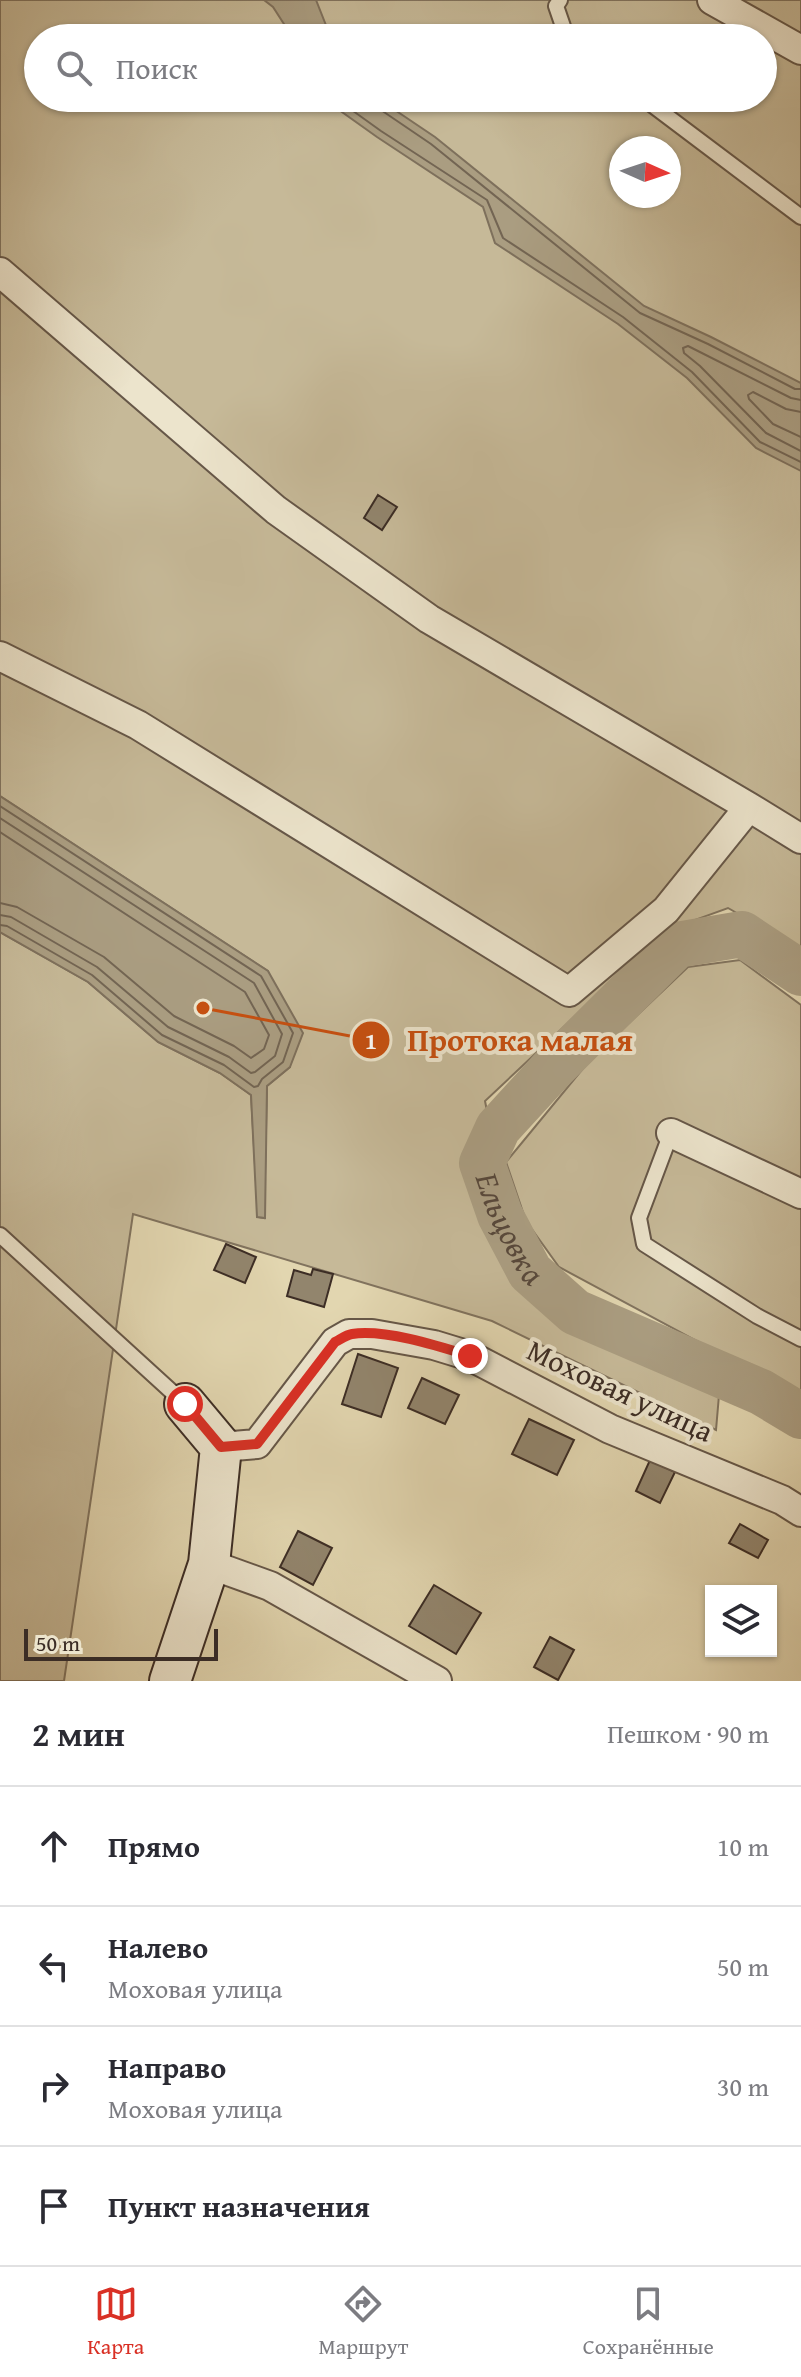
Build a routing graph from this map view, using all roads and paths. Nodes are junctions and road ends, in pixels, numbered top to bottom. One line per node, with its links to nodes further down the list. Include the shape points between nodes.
1 (560, 0): 3 (lane, via 556,6)
2 (712, 0): 4 (street)
3 (562, 24)
4 (755, 24)
5 (777, 37): 6 (street)
6 (801, 50)
7 (662, 112): 8 (lane)
8 (801, 217)
9 (0, 272): 11 (street, via 276,510 429,619)
10 (0, 656): 11 (street, via 138,725 569,992 666,910)
11 (749, 807): 12 (street)
12 (801, 839)
13 (671, 1133): 14 (street); 16 (lane, via 639,1218 644,1244)
14 (801, 1194)
15 (0, 1235): 17 (lane)
16 (801, 1339)
17 (185, 1404): 18 (street)
18 (221, 1447): 19 (street, Моховая улица, via 257,1444 335,1342 349,1334 372,1334 470,1356 610,1429); 20 (street)
19 (801, 1512)
20 (209, 1564): 21 (street); 22 (street, via 270,1586)
21 (170, 1681)
22 (437, 1681)

